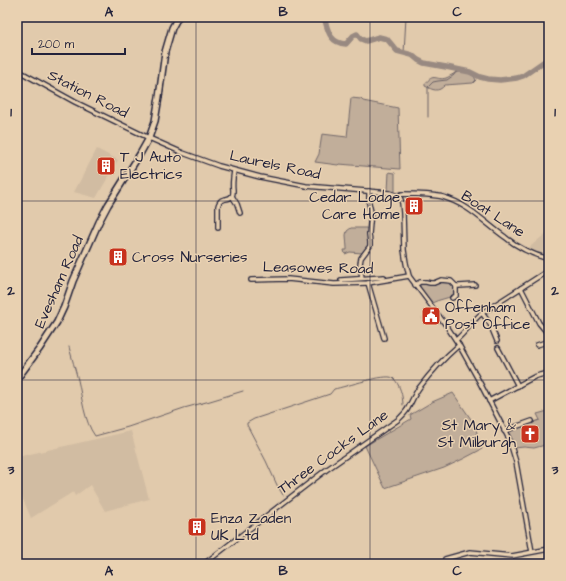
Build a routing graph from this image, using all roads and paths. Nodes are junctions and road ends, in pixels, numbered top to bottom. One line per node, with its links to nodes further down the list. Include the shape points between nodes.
1 (178, 17): 3 (main road, via 165,52 159,97)
2 (17, 70): 3 (street, Station Road)
3 (149, 138): 4 (street, Laurels Road); 35 (main road, Evesham Road, via 99,222 50,335)
4 (234, 171): 5 (street, Laurels Road, via 306,186); 6 (street)
5 (369, 191): 7 (street, Laurels Road, via 390,193); 14 (street, via 370,246 361,258)
6 (232, 196): 8 (street); 9 (street, via 219,203)
7 (400, 197): 10 (street, Boat Lane, via 402,194 442,196 471,210 510,240); 12 (street, via 404,250)
8 (240, 213)
9 (218, 228)
10 (549, 259)
11 (549, 270): 23 (street)
12 (409, 276): 18 (street, Leasowes Road); 20 (street)
13 (384, 277): 14 (street)
14 (362, 278): 16 (street)
15 (251, 280): 18 (street, Leasowes Road)
16 (341, 280)
17 (467, 281): 22 (street)
18 (368, 283): 27 (street)
19 (475, 285): 22 (street)
20 (416, 286): 21 (street, via 420,282 434,283 441,280 451,281); 28 (street)
21 (456, 286): 22 (street); 24 (street)
22 (467, 286)
23 (521, 288): 25 (street); 26 (street, via 539,323)
24 (455, 297)
25 (482, 313): 28 (street); 29 (street)
26 (549, 335)
27 (384, 338)
28 (456, 340): 31 (street)
29 (497, 341)
30 (549, 341): 32 (street)
31 (459, 345): 37 (street); 45 (street, Three Cocks Lane, via 432,371 399,419 326,470)
32 (537, 345)
33 (498, 348): 36 (street)
34 (549, 373): 36 (street, via 534,377)
35 (17, 379)
36 (518, 386): 37 (street)
37 (489, 401): 41 (street)
38 (516, 421): 40 (street)
39 (532, 421): 40 (street)
40 (518, 426): 41 (street)
41 (504, 431): 43 (street, via 514,456)
42 (549, 549): 43 (street)
43 (532, 552): 44 (street, via 512,556 470,552)
44 (445, 559)
45 (204, 564)

